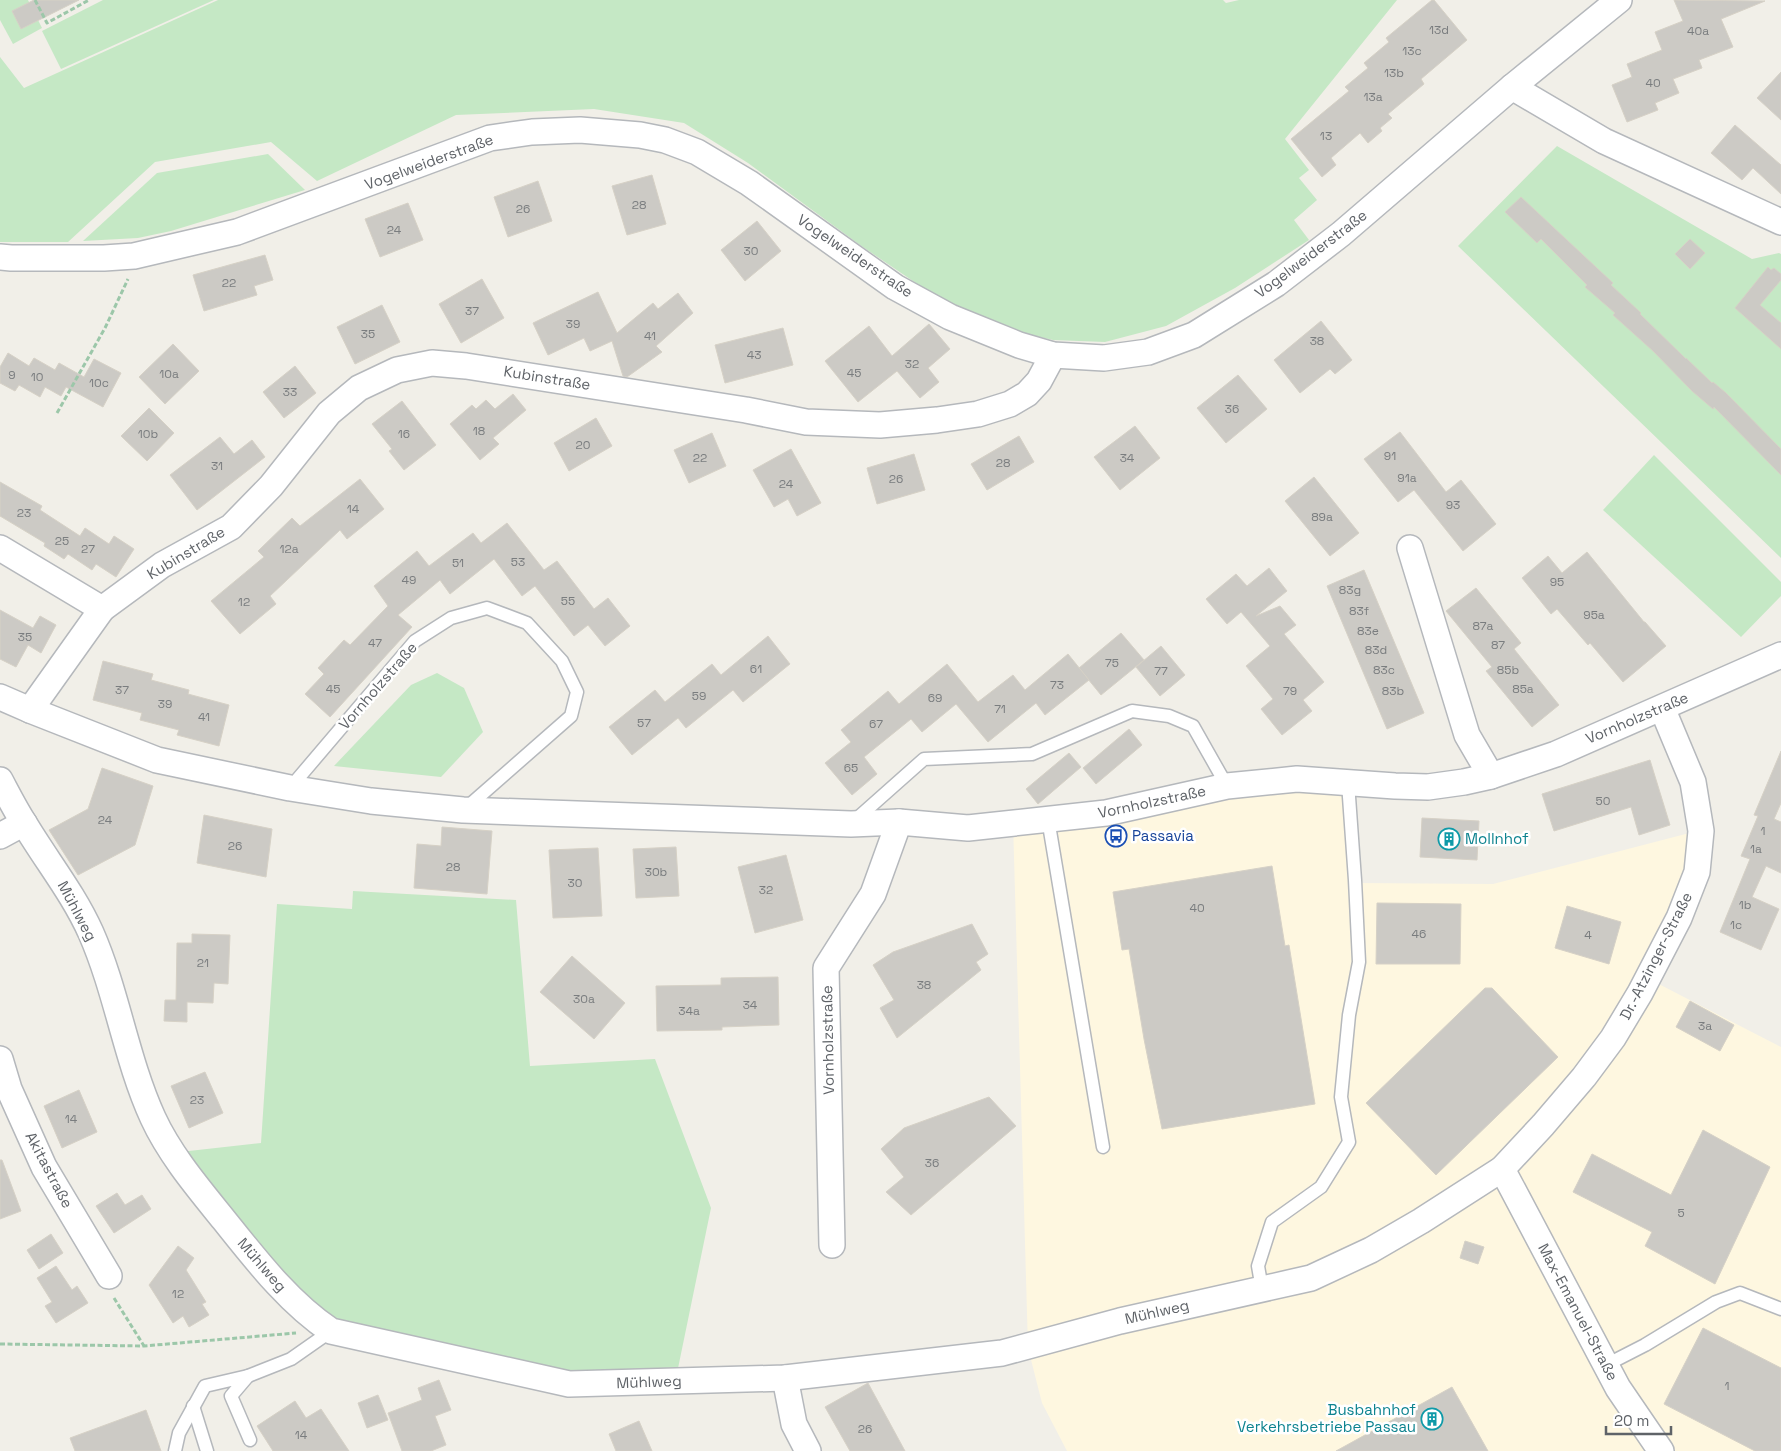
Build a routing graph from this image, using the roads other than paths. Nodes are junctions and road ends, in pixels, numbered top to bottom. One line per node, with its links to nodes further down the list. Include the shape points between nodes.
1 (1618, 0): 2 (street, Vogelweiderstraße)
2 (1512, 87): 3 (street, via 1604,141); 5 (street, Vogelweiderstraße, via 1341,234 1276,284 1194,334 1148,352 1122,356)
3 (1781, 222)
4 (0, 256): 5 (street, Vogelweiderstraße, via 134,256 237,232 490,138 580,130 640,135 697,152 749,182 895,287 950,317 1018,345)
5 (1053, 355): 8 (street, Kubinstraße, via 1027,394 1010,404 978,414 880,425 806,422 466,366 432,363 397,370 359,388 328,413 270,486 231,527 162,565)
6 (0, 548): 8 (street)
7 (1410, 548): 13 (street, via 1467,735)
8 (102, 608): 12 (street, Kubinstraße)
9 (1781, 655): 11 (street, Vornholzstraße)
10 (0, 697): 12 (street, Vornholzstraße)
11 (1662, 708): 13 (street, Vornholzstraße, via 1556,754); 26 (street, Dr.-Atzinger-Straße, via 1693,782 1701,831 1697,872 1679,918 1613,1038 1584,1077)
12 (30, 710): 17 (street, Vornholzstraße, via 157,760)
13 (1490, 776): 15 (street, Vornholzstraße, via 1428,786)
14 (0, 780): 21 (street, Mühlweg)
15 (1348, 783): 16 (street, Vornholzstraße, via 1297,779); 29 (lane, via 1359,962 1349,1015 1341,1097 1349,1142 1321,1186 1272,1222 1258,1266)
16 (1226, 786): 19 (street, Vornholzstraße, via 1106,813); 22 (lane, Vornholzstraße, via 1193,726 1169,716 1132,711 1032,754 924,759)
17 (290, 788): 18 (street, Vornholzstraße, via 371,801); 18 (lane, Vornholzstraße, via 415,642 451,618 487,608 527,623 562,661 577,692 571,716)
18 (463, 810): 22 (street, Vornholzstraße)
19 (1048, 819): 20 (street, Vornholzstraße, via 968,828); 25 (lane)
20 (899, 822): 22 (street, Vornholzstraße); 27 (street, Vornholzstraße, via 873,894 826,968)
21 (24, 823): 23 (street); 31 (street, Mühlweg, via 91,934 138,1078 154,1119 174,1154 258,1262)
22 (851, 824)
23 (0, 836)
24 (0, 1059): 28 (street, Akitastraße, via 9,1090 44,1166)
25 (1103, 1146)
26 (1502, 1169): 29 (street, Mühlweg, via 1371,1250 1311,1278); 32 (street, Max-Emanuel-Straße)
27 (832, 1245)
28 (109, 1276)
29 (1262, 1289): 34 (street, Mühlweg, via 1120,1320 1002,1353)
30 (1781, 1309): 32 (lane, via 1740,1293 1716,1302)
31 (323, 1326): 33 (lane, via 291,1360); 34 (street, Mühlweg, via 569,1384)
32 (1606, 1365): 40 (street, Max-Emanuel-Straße)
33 (248, 1376): 35 (lane, via 205,1386); 36 (lane, via 231,1396)
34 (786, 1378): 39 (street, via 794,1424)
35 (193, 1406): 37 (lane, via 178,1433); 38 (lane)
36 (250, 1440)
37 (175, 1451)
38 (207, 1451)
39 (808, 1451)
40 (1661, 1451)

